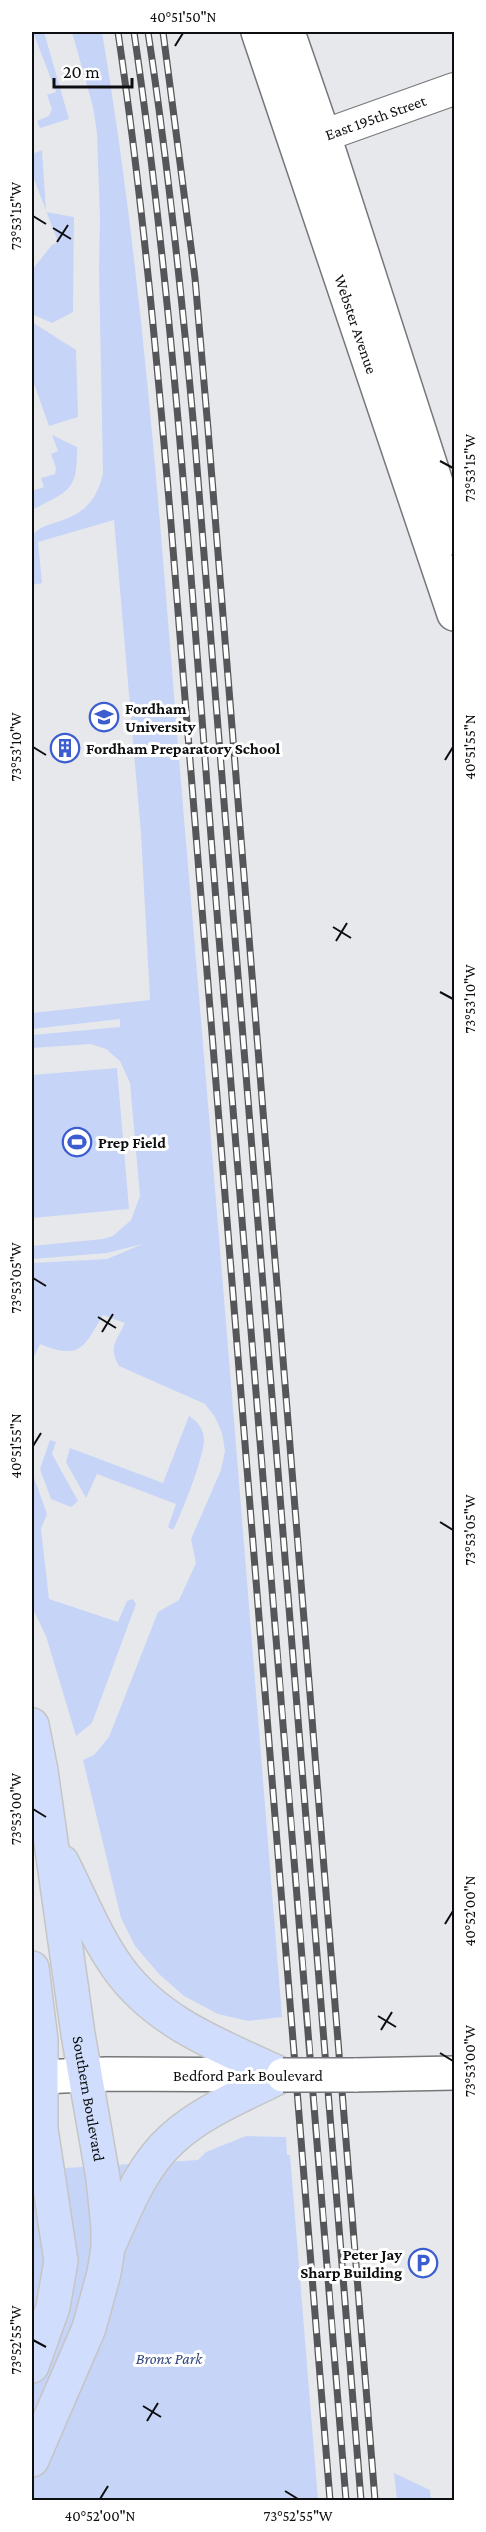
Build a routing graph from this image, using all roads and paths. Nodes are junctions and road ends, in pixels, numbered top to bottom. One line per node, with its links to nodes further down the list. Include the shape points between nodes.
1 (258, 32): 4 (main road, Webster Avenue)
2 (288, 32): 4 (main road, Webster Avenue)
3 (454, 89): 4 (street, East 195th Street)
4 (309, 140): 5 (main road, Webster Avenue); 6 (main road, Webster Avenue)
5 (454, 538)
6 (454, 614)
7 (32, 1725): 8 (main road, Southern Boulevard)
8 (49, 1836): 11 (main road, Southern Boulevard); 12 (main road, via 109,1954 141,1995 185,2029)
9 (32, 1968): 13 (main road)
10 (454, 2073): 12 (main road, Bedford Park Boulevard, bridge)
11 (84, 2075): 12 (main road, Bedford Park Boulevard); 13 (main road, Bedford Park Boulevard); 14 (main road, Southern Boulevard, via 103,2178)
12 (283, 2075): 14 (main road, via 195,2122 170,2141 143,2176)
13 (42, 2077): 15 (main road, via 41,2129 61,2261 53,2307)
14 (108, 2248): 16 (main road, Southern Boulevard, via 89,2328)
15 (32, 2366)
16 (32, 2460)

